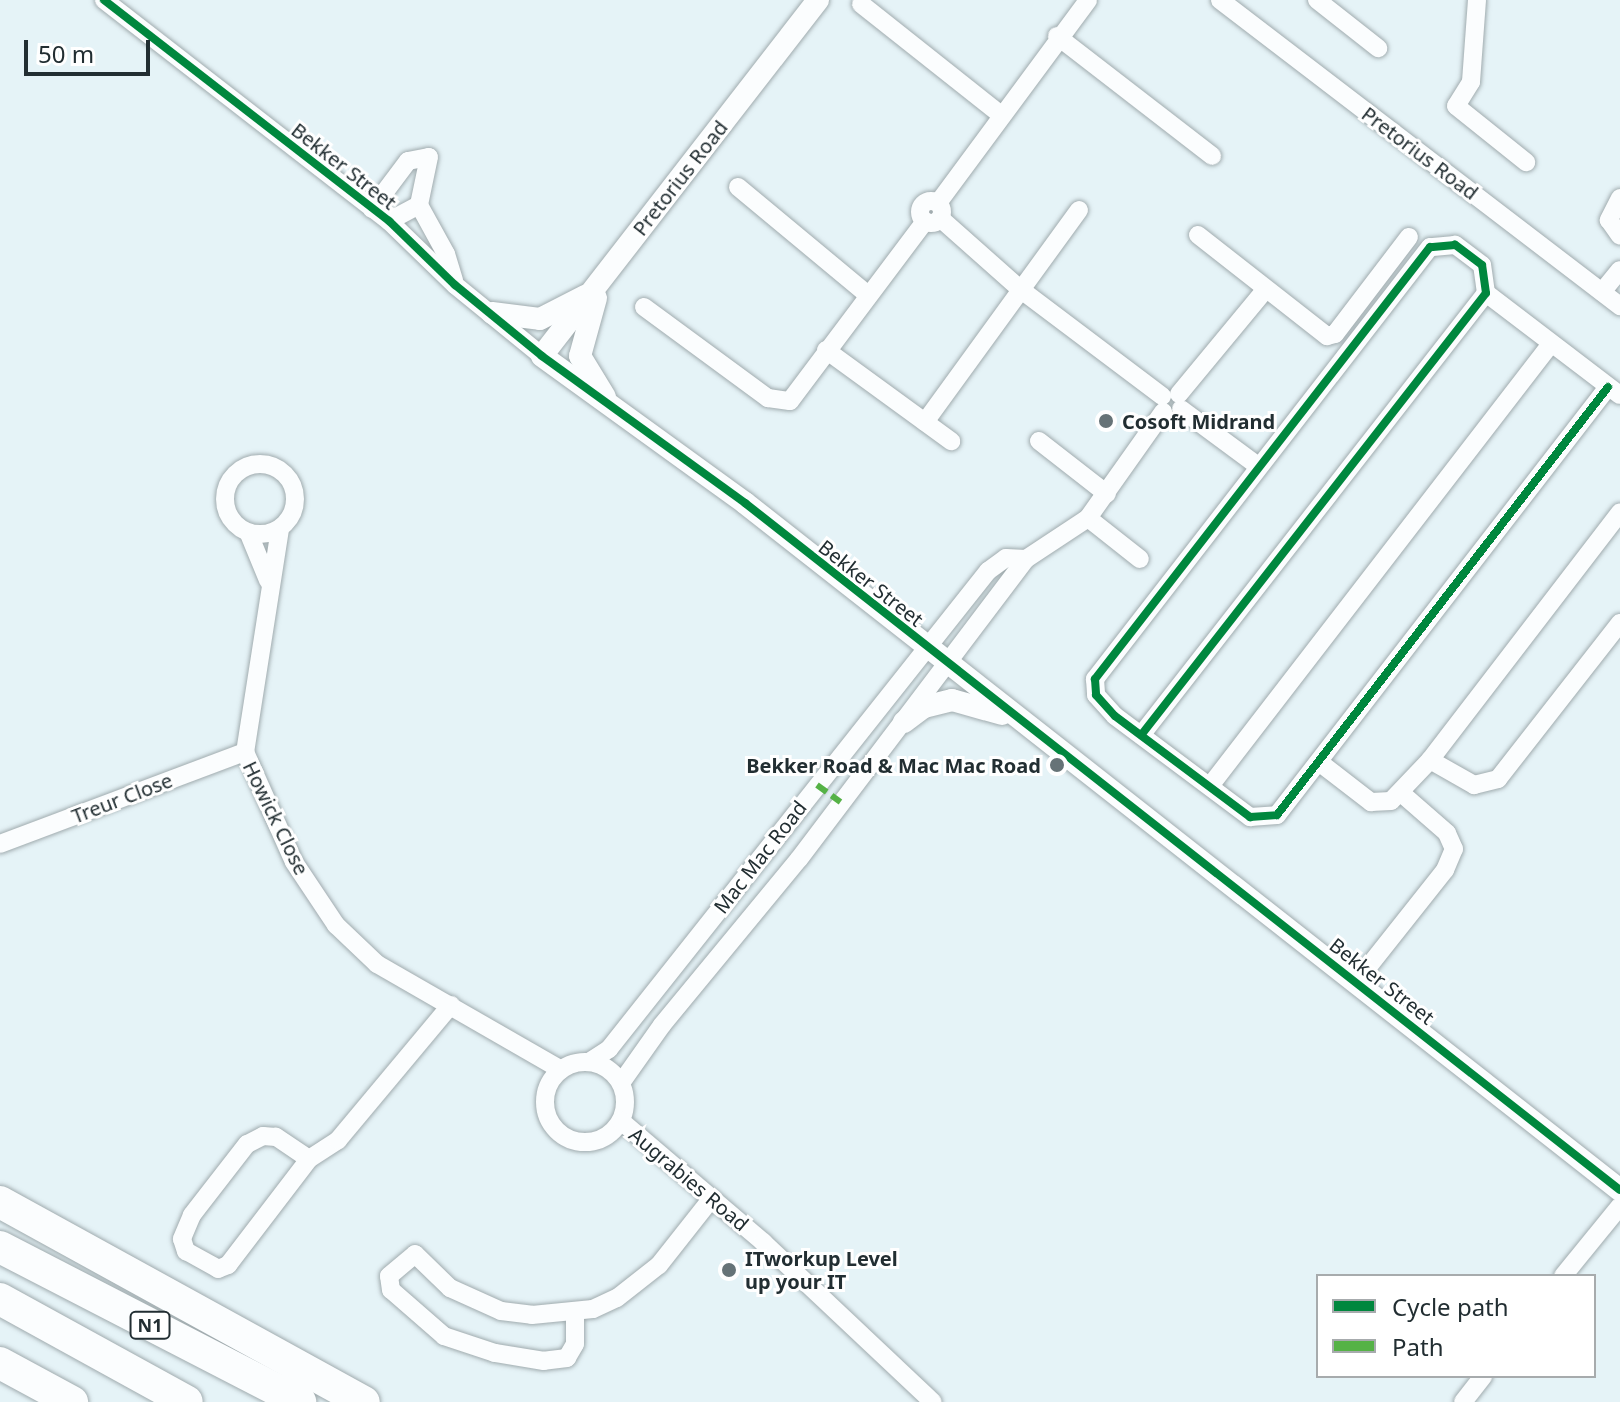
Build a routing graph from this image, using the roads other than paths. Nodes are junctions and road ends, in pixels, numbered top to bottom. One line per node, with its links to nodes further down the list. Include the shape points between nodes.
1 (104, 0): 16 (street, Bekker Street)
2 (818, 0): 25 (street, Pretorius Road)
3 (1088, 0): 8 (street)
4 (1220, 0): 28 (street, Pretorius Road)
5 (1317, 0): 9 (street)
6 (1477, 0): 12 (street, via 1471,82 1456,106)
7 (861, 4): 10 (street)
8 (1057, 36): 10 (street); 11 (street)
9 (1378, 48)
10 (1000, 114): 18 (street)
11 (1212, 156)
12 (1526, 162)
13 (738, 187): 30 (street)
14 (1620, 198): 21 (street, via 1609,220)
15 (419, 205): 16 (street, via 429,157 408,161); 19 (street); 24 (street, via 446,254)
16 (372, 209): 19 (street, Bekker Street)
17 (1079, 210): 26 (street)
18 (934, 214): 26 (street); 30 (street)
19 (389, 221): 24 (street, Bekker Street)
20 (1198, 235): 27 (street)
21 (1620, 236)
22 (1409, 237): 27 (street, via 1330,336)
23 (1620, 270): 28 (street)
24 (455, 285): 33 (street, Bekker Street)
25 (596, 286): 33 (street, via 540,319); 36 (street, Pretorius Road); 39 (street, via 580,356)
26 (1020, 289): 38 (street); 40 (street)
27 (1265, 290): 38 (street)
28 (1602, 292): 31 (street, Pretorius Road)
29 (1486, 293): 34 (street); 43 (street, via 1482,265 1455,245 1430,247); 57 (street)
30 (868, 295): 35 (street)
31 (1620, 306)
32 (644, 307): 35 (street, via 768,398 780,401 790,401)
33 (492, 313): 36 (street, Bekker Street)
34 (1550, 345): 37 (street); 61 (street)
35 (826, 350): 40 (street)
36 (542, 356): 39 (street, Bekker Street)
37 (1614, 391): 60 (street)
38 (1171, 403): 43 (street); 44 (street)
39 (611, 409): 53 (street, Bekker Street, via 745,503)
40 (925, 422): 41 (street)
41 (951, 441)
42 (1039, 441): 44 (street)
43 (1258, 466): 57 (street, via 1095,679 1094,690 1106,709)
44 (1107, 494): 46 (street)
45 (1620, 512): 59 (street)
46 (1088, 518): 49 (street); 50 (street)
47 (280, 529): 48 (street); 48 (street, via 291,517 294,488 274,466 258,463 236,473 224,494 230,518); 51 (street, Howick Close)
48 (249, 534): 51 (street, Howick Close)
49 (1026, 559): 53 (street, Mac Mac Road, via 1006,558 988,571); 54 (street, Mac Mac Road)
50 (1140, 559)
51 (268, 580): 58 (street, Howick Close, via 257,693)
52 (1620, 623): 59 (street, via 1498,779 1474,785)
53 (926, 647): 54 (street, Bekker Street); 63 (street, Mac Mac Road)
54 (949, 663): 55 (street, Mac Mac Road); 56 (street, Bekker Street)
55 (904, 722): 56 (street, via 924,707 952,700); 65 (street, Mac Mac Road)
56 (1026, 724): 66 (street, Bekker Street)
57 (1142, 734): 61 (street)
58 (245, 752): 64 (street, Treur Close); 67 (street, Howick Close, via 294,862 336,925 377,964)
59 (1430, 760): 62 (street)
60 (1319, 762): 61 (street, via 1282,812 1266,819 1250,817); 62 (street, via 1371,802 1387,803)
61 (1210, 786)
62 (1400, 792): 66 (street, via 1447,833 1454,849 1445,870)
63 (775, 839): 65 (street); 68 (street, Mac Mac Road, via 609,1049)
64 (0, 844)
65 (799, 859): 70 (street, Mac Mac Road)
66 (1357, 981): 73 (street, Bekker Street)
67 (451, 1005): 69 (street, Howick Close); 72 (street, via 338,1140)
68 (589, 1062): 69 (street); 70 (street, via 602,1065)
69 (561, 1070): 71 (street, via 544,1102 563,1136 589,1143 613,1132)
70 (621, 1083): 71 (street)
71 (621, 1121): 74 (street, Augrabies Road)
72 (309, 1159): 72 (street, via 228,1265 218,1269 186,1251 182,1239 192,1215 247,1144 276,1137)
73 (1620, 1190)
74 (712, 1198): 81 (street, via 659,1265 606,1305); 91 (street, Augrabies Road)
75 (0, 1202): 82 (highway)
76 (1620, 1206): 79 (street)
77 (0, 1213): 82 (highway)
78 (0, 1247): 89 (highway, N1)
79 (1565, 1274)
80 (0, 1299): 88 (highway, N1)
81 (575, 1312): 81 (street, via 501,1311 450,1288 415,1254 389,1276 391,1290 444,1336 495,1353 544,1361 567,1358 575,1344)
82 (263, 1350): 90 (highway)
83 (0, 1363): 87 (highway)
84 (0, 1372): 86 (highway)
85 (1481, 1378): 92 (street)
86 (65, 1402)
87 (72, 1402)
88 (187, 1402)
89 (300, 1402)
90 (364, 1402)
91 (933, 1402)
92 (1463, 1402)

